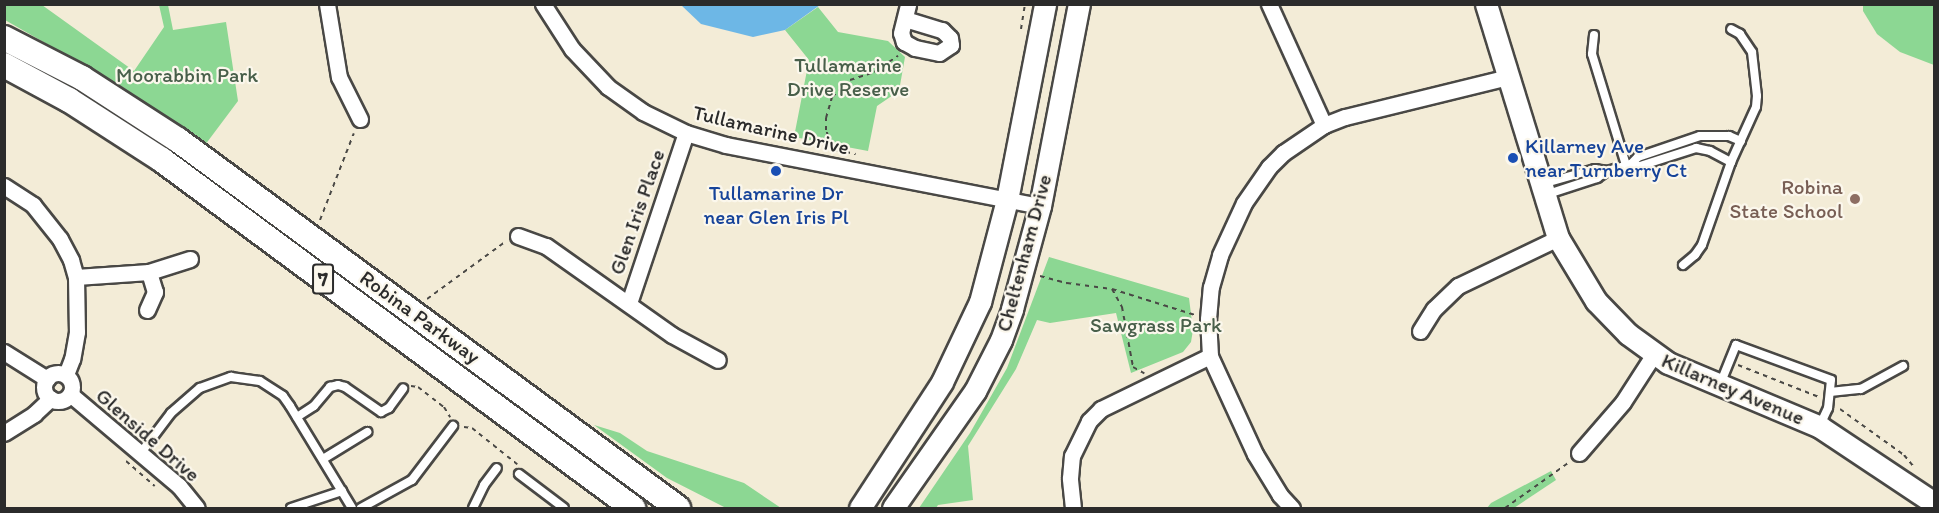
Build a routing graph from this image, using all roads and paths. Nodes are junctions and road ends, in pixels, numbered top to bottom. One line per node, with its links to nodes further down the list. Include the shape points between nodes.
1 (327, 4): 16 (street, via 339,77)
2 (543, 4): 18 (street, Tullamarine Drive, via 572,49 600,79 625,101)
3 (1045, 4): 27 (main road, Cheltenham Drive)
4 (1079, 4): 28 (main road, Cheltenham Drive)
5 (1269, 4): 9 (street)
6 (1278, 4): 9 (street)
7 (1486, 4): 15 (main road, Killarney Avenue)
8 (906, 12): 13 (street, via 901,33); 13 (street, via 942,30 951,45 939,53)
9 (1277, 22): 17 (street)
10 (1731, 29): 19 (lane, via 1740,34 1752,52 1757,96)
11 (1594, 34): 23 (lane, via 1592,54)
12 (4, 38): 30 (main road, Robina Parkway / 7, via 82,78 178,140)
13 (908, 45): 20 (path, via 874,72 850,80 832,97 826,129)
14 (4, 64): 75 (main road, Robina Parkway / 7, via 162,160)
15 (1508, 76): 17 (street); 26 (main road, Killarney Avenue)
16 (360, 119): 30 (path)
17 (1324, 125): 41 (street, via 1283,153 1244,203 1216,268)
18 (686, 133): 24 (street, Tullamarine Drive); 38 (street, Glen Iris Place)
19 (1741, 141): 22 (lane); 23 (lane, via 1729,136 1700,136 1638,157)
20 (837, 150): 21 (path); 24 (path)
21 (856, 154)
22 (1731, 162): 23 (lane, via 1696,148 1640,166); 33 (lane, via 1702,245)
23 (1629, 165): 26 (lane, via 1597,178)
24 (833, 166): 27 (street, Tullamarine Drive)
25 (4, 186): 36 (street, via 33,205 47,221 71,260)
26 (1542, 190): 31 (main road, Killarney Avenue)
27 (1007, 200): 28 (street, Tullamarine Drive); 77 (main road, Cheltenham Drive, via 991,270 966,336 936,392)
28 (1040, 206): 78 (main road, Cheltenham Drive, via 1012,309 988,368)
29 (518, 236): 38 (street, Glen Iris Place, via 546,246); 40 (path, via 497,246)
30 (313, 238): 40 (main road, Robina Parkway / 7)
31 (1558, 238): 42 (street, via 1458,286 1434,309); 44 (main road, Killarney Avenue, via 1596,301)
32 (190, 259): 34 (street)
33 (1683, 265)
34 (149, 272): 36 (street); 39 (street, via 155,292)
35 (1041, 276): 37 (path)
36 (76, 278): 49 (street, via 77,332)
37 (1112, 289): 41 (path); 48 (path, via 1122,307 1133,367)
38 (628, 303): 46 (street, Glen Iris Place, via 672,335)
39 (147, 310)
40 (412, 310): 76 (main road, Robina Parkway / 7)
41 (1208, 319): 45 (street)
42 (1420, 331)
43 (4, 352): 50 (street)
44 (1654, 354): 51 (main road, Killarney Avenue); 61 (street, via 1623,402)
45 (1210, 356): 79 (street, via 1110,404 1089,421 1072,456); 80 (street, via 1255,454)
46 (718, 360)
47 (1903, 366): 53 (lane, via 1861,389)
48 (1145, 374)
49 (66, 375): 50 (street, via 55,373); 54 (street, via 72,383)
50 (47, 379): 55 (street, via 45,390)
51 (1719, 386): 53 (lane, via 1736,345 1831,380); 58 (main road, Killarney Avenue)
52 (403, 389): 56 (lane, via 389,408 381,412 345,387 330,387 314,406)
53 (1830, 392): 58 (lane)
54 (70, 394): 55 (street, via 61,400); 62 (street, Glenside Drive)
55 (51, 398): 60 (street)
56 (297, 417): 62 (lane, via 283,396 260,381 231,377 216,380 200,388 171,413); 63 (lane)
57 (453, 426): 72 (lane, via 412,480)
58 (1820, 427): 67 (main road, Killarney Avenue)
59 (367, 432): 63 (lane)
60 (4, 433)
61 (1579, 453): 81 (path)
62 (140, 454): 69 (street, Glenside Drive, via 179,486)
63 (322, 459): 66 (lane)
64 (497, 468): 73 (lane)
65 (519, 474): 68 (lane)
66 (342, 491): 70 (lane); 71 (lane)
67 (1935, 503)
68 (555, 506): 74 (lane)
69 (197, 508)
70 (291, 508)
71 (352, 508)
72 (361, 508)
73 (473, 508)
74 (564, 508)
75 (633, 508)
76 (678, 508)
77 (860, 508)
78 (893, 508)
79 (1073, 508)
80 (1292, 508)
81 (1504, 508)

